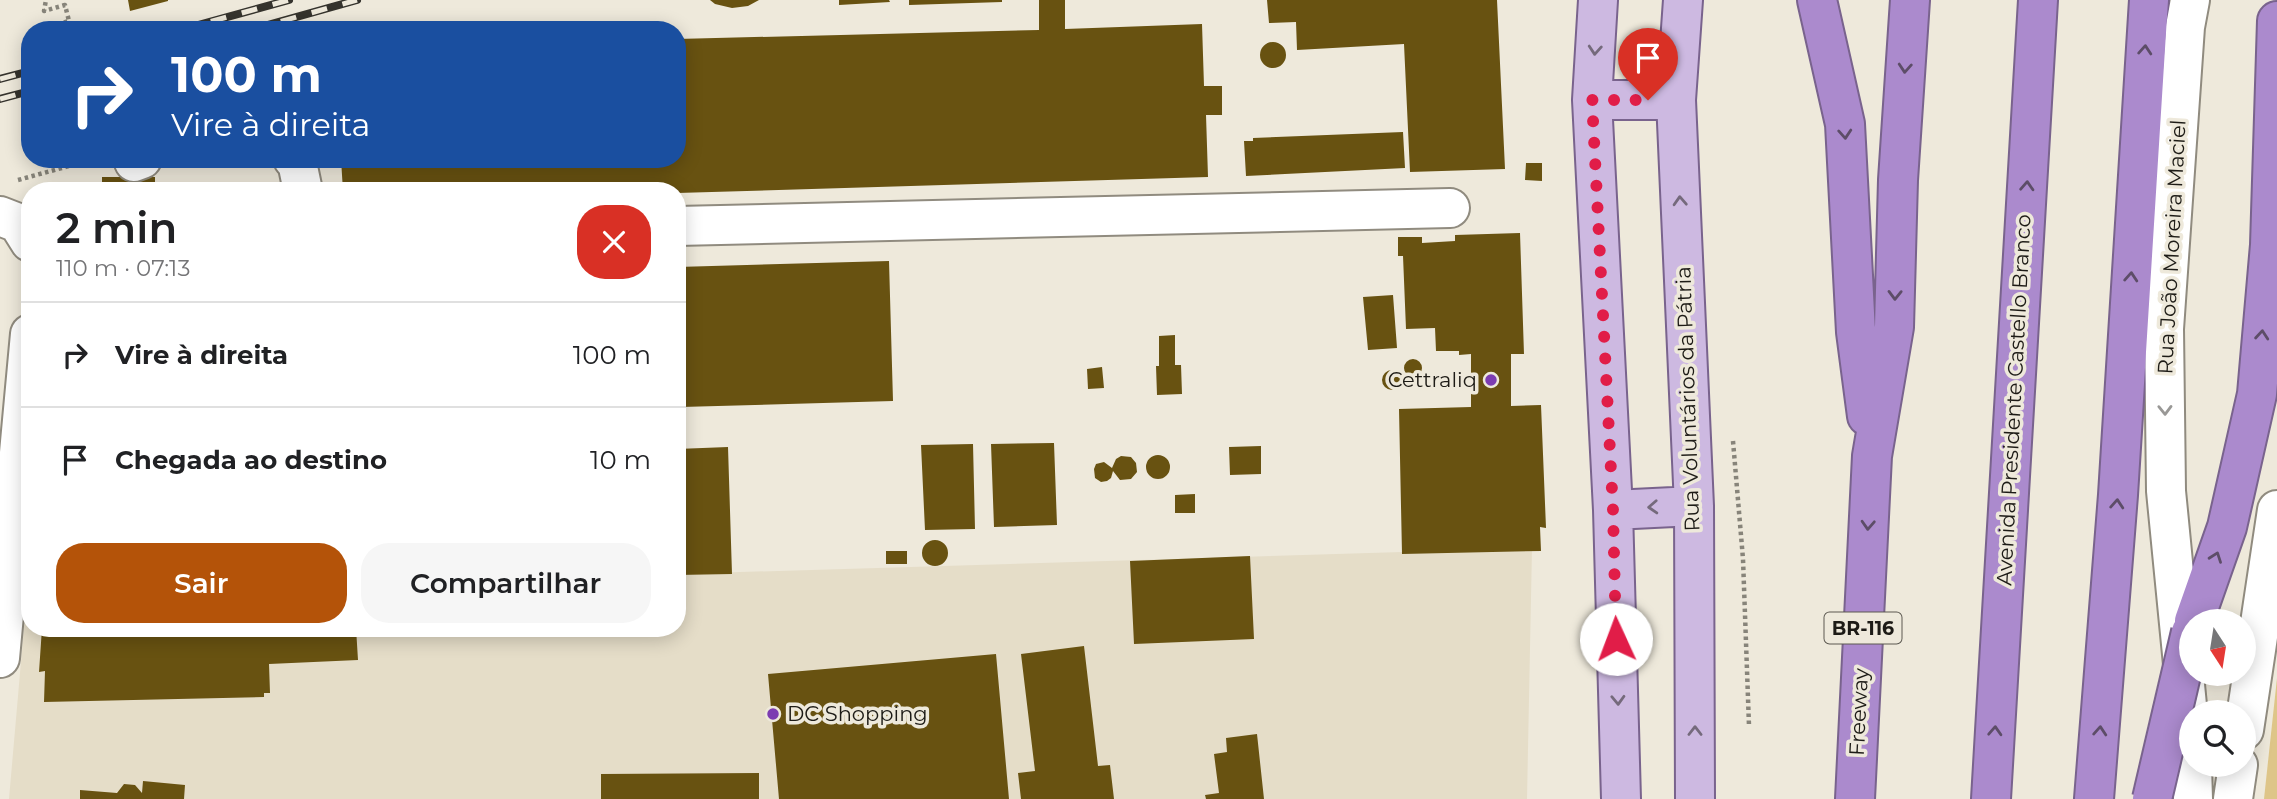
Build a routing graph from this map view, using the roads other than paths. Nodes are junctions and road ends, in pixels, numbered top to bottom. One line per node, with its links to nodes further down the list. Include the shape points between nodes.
1 (1598, 0): 9 (main road, one-way to 9)
2 (1683, 0): 10 (main road, Rua Voluntários da Pátria)
3 (1910, 0): 14 (highway, one-way to 14, via 1894,327)
4 (2038, 0): 28 (highway, Avenida Presidente Castello Branco, one-way to 4)
5 (2148, 0): 29 (highway, one-way to 5)
6 (2190, 0): 21 (street, Rua João Moreira Maciel, one-way to 21, via 2164,329 2166,491)
7 (1820, 10): 14 (highway, one-way to 14, via 1845,124 1856,331)
8 (2277, 20): 18 (highway, one-way to 8, via 2227,527 2257,394 2270,245)
9 (1592, 100): 10 (main road); 16 (main road)
10 (1676, 100): 15 (main road, Rua Voluntários da Pátria, one-way to 10)
11 (1450, 208): 12 (street)
12 (686, 226)
13 (21, 431): 19 (street)
14 (1872, 456): 27 (highway, Freeway / BR-116, one-way to 27)
15 (1693, 506): 16 (main road, one-way to 16); 26 (main road, Rua Voluntários da Pátria, one-way to 15)
16 (1613, 510): 25 (main road, one-way to 25)
17 (2277, 510): 22 (street)
18 (2198, 609)
19 (0, 658)
20 (2179, 683): 30 (highway, bridge)
21 (2186, 700)
22 (2248, 700)
23 (2192, 777): 31 (street)
24 (2236, 777): 32 (street)
25 (1621, 799)
26 (1695, 799)
27 (1855, 799)
28 (1991, 799)
29 (2094, 799)
30 (2152, 799)
31 (2193, 799)
32 (2233, 799)

